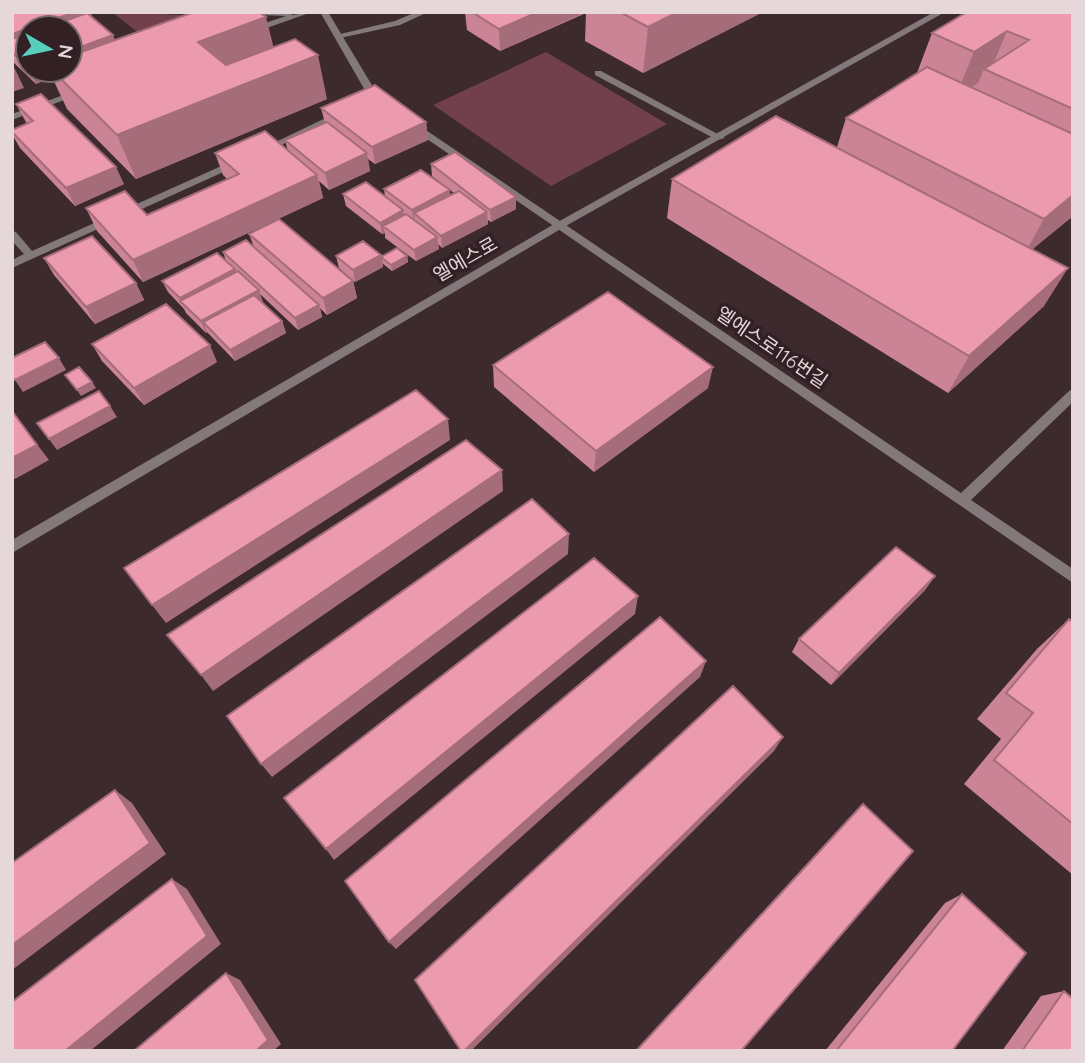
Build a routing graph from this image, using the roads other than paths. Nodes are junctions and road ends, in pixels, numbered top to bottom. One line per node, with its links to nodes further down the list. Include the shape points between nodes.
1 (234, 12): 5 (street)
2 (324, 12): 7 (street)
3 (424, 12): 7 (street)
4 (942, 12): 16 (street, 엘에스로)
5 (304, 13): 6 (street)
6 (240, 35)
7 (340, 35): 10 (street)
8 (598, 73): 16 (street)
9 (90, 88): 14 (street)
10 (374, 99): 11 (street); 12 (street)
11 (362, 105)
12 (386, 107)
13 (350, 110): 19 (street)
14 (12, 117)
15 (409, 123): 17 (street, 엘에스로116번길)
16 (720, 138): 17 (street, 엘에스로)
17 (560, 225): 22 (street, 엘에스로116번길); 23 (street, 엘에스로)
18 (12, 234): 19 (street)
19 (31, 256): 20 (street)
20 (12, 264)
21 (1073, 394): 22 (street)
22 (962, 500): 24 (street, 엘에스로116번길)
23 (12, 547)
24 (1073, 577)

